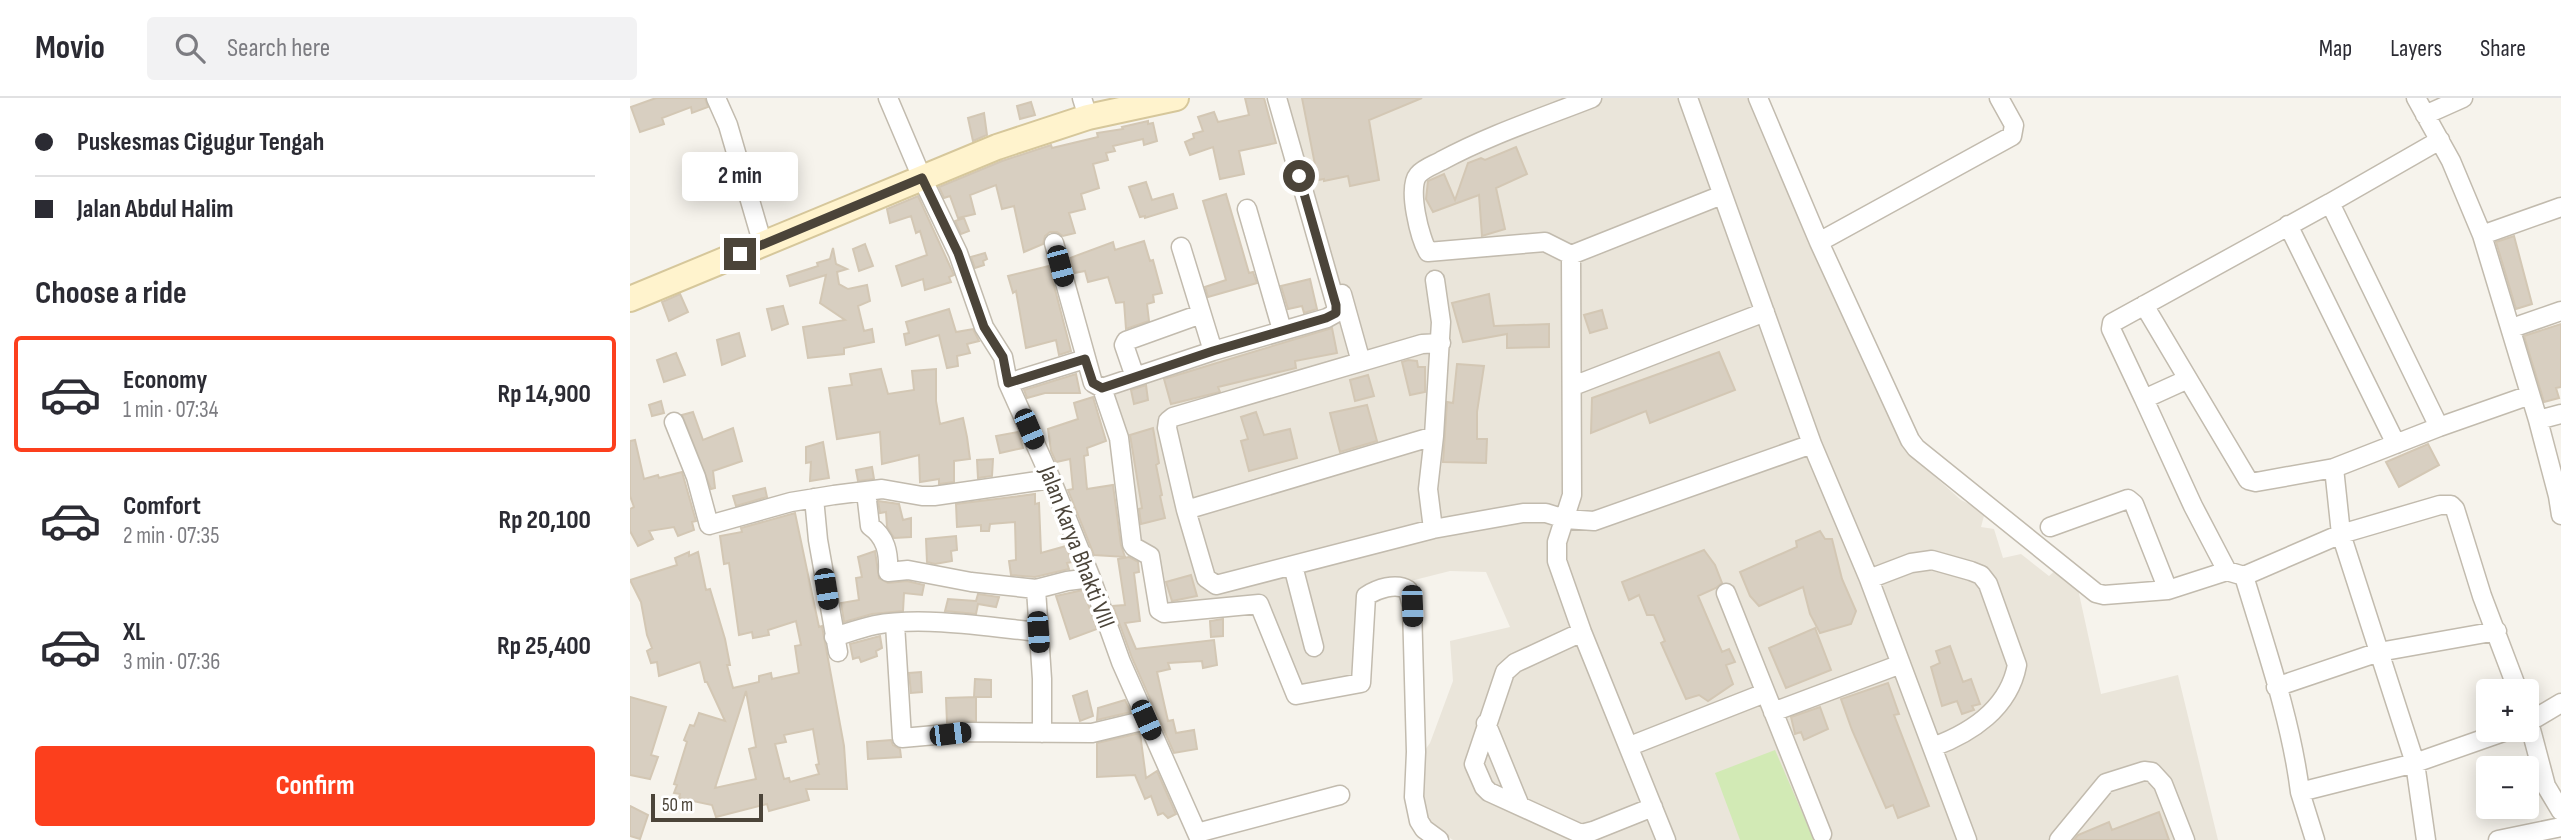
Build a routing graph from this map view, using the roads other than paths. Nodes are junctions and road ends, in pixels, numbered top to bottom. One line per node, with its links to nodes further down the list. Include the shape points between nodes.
1 (716, 98): 24 (street)
2 (888, 98): 15 (street, Jalan Karya Bhakti VIII)
3 (1176, 98): 12 (street)
4 (1277, 98): 34 (street, via 1337,309 1326,318)
5 (1287, 98): 38 (street)
6 (1592, 98): 26 (street, via 1466,148 1419,173 1413,183 1428,252 1545,242)
7 (1689, 98): 16 (street)
8 (1758, 98): 22 (street)
9 (1998, 98): 22 (street, via 2014,125 2012,136)
10 (2416, 98): 13 (street)
11 (2463, 98): 13 (street)
12 (1085, 107): 15 (street)
13 (2425, 115): 14 (street)
14 (2440, 140): 18 (street); 21 (street)
15 (922, 178): 24 (street); 41 (street, Jalan Karya Bhakti VIII, via 958,253 984,327 1003,357)
16 (1722, 195): 26 (street); 30 (street)
17 (2560, 200): 21 (street)
18 (2330, 203): 20 (street); 49 (street)
19 (1247, 209): 34 (street)
20 (2288, 225): 29 (street); 52 (street)
21 (2482, 235): 33 (street)
22 (1819, 242): 69 (street, via 1916,448 2096,593)
23 (1054, 243): 37 (street)
24 (763, 245): 28 (street)
25 (1181, 247): 32 (street)
26 (1571, 255): 42 (street)
27 (1435, 280): 35 (street)
28 (630, 299)
29 (2144, 305): 40 (street); 45 (street, via 2110,326)
30 (1765, 312): 42 (street); 51 (street)
31 (2561, 312): 33 (street)
32 (1201, 314): 36 (street); 39 (street, via 1126,341)
33 (2512, 328): 44 (street)
34 (1282, 330): 36 (street)
35 (1441, 343): 38 (street); 50 (street)
36 (1213, 351): 39 (street)
37 (1085, 359): 41 (street); 43 (street, via 1093,383)
38 (1361, 362): 58 (street, via 1168,421)
39 (1135, 377): 43 (street)
40 (2188, 379): 45 (street); 53 (street, via 2248,480)
41 (1008, 383): 54 (street, Jalan Karya Bhakti VIII)
42 (1573, 386): 60 (street, via 1572,495)
43 (1102, 388): 101 (street, via 1119,438 1132,544 1150,556 1162,613 1259,604 1296,695 1361,683 1366,596 1397,586 1408,590 1412,606 1414,797 1424,829)
44 (2530, 395): 47 (street); 49 (street)
45 (2144, 399): 65 (street, via 2193,506)
46 (2561, 414): 47 (street)
47 (2538, 420): 55 (street)
48 (674, 422): 57 (street, via 709,525)
49 (2439, 427): 52 (street)
50 (1434, 436): 58 (street); 62 (street, via 1428,489)
51 (1812, 443): 60 (street, via 1594,521); 67 (street)
52 (2396, 444): 53 (street)
53 (2334, 468): 63 (street)
54 (1051, 479): 56 (street, via 934,496 882,489); 66 (street, Jalan Karya Bhakti VIII)
55 (2559, 490): 59 (street)
56 (866, 492): 57 (street); 68 (street, via 870,526 881,534 888,572 908,570)
57 (814, 498): 71 (street, via 836,645 876,625)
58 (1186, 510): 64 (street, via 1210,583)
59 (2561, 515)
60 (1565, 519): 62 (street, via 1523,513); 74 (street, via 1557,542 1557,561)
61 (2050, 527): 69 (street, via 2129,499)
62 (1433, 530): 64 (street)
63 (2341, 534): 65 (street); 72 (street, via 2451,505); 76 (street)
64 (1293, 566): 75 (street)
65 (2235, 574): 69 (street); 79 (street)
66 (1091, 578): 68 (street); 84 (street, Jalan Karya Bhakti VIII)
67 (1869, 579): 77 (street); 90 (street, via 1932,560 1972,571 1988,584 2017,665 2015,676 1987,718 1964,735)
68 (1036, 589): 73 (street)
69 (2168, 590)
70 (1726, 593): 80 (street)
71 (895, 624): 73 (street, via 944,623); 86 (street, via 902,738 969,732)
72 (2497, 631): 76 (street); 78 (street)
73 (1038, 632): 86 (street)
74 (1583, 632): 85 (street, via 1505,672); 89 (street)
75 (1314, 647)
76 (2379, 652): 79 (street); 91 (street)
77 (1901, 664): 82 (street); 90 (street)
78 (2514, 679)
79 (2276, 687): 92 (street)
80 (1765, 692): 82 (street); 89 (street)
81 (2561, 702): 83 (street)
82 (1773, 712): 98 (street)
83 (2539, 714)
84 (1146, 720): 86 (street, via 1092,733); 99 (street, Jalan Karya Bhakti VIII)
85 (1486, 723): 94 (street); 94 (street, via 1474,764 1489,792)
86 (1042, 733)
87 (2476, 742): 91 (street)
88 (2534, 742): 96 (street, via 2546,786)
89 (1630, 746): 95 (street)
90 (1933, 747): 103 (street)
91 (2415, 764): 92 (street); 106 (street)
92 (2300, 792): 105 (street)
93 (1340, 795): 99 (street)
94 (1520, 806): 95 (street, via 1581,834)
95 (1653, 807): 102 (street)
96 (2561, 811)
97 (2561, 827): 107 (street)
98 (1822, 834)
99 (1198, 837)
100 (2066, 837): 104 (street, via 2106,783 2144,771 2152,772 2163,784)
101 (1439, 840)
102 (1666, 840)
103 (1966, 840)
104 (2185, 840)
105 (2315, 840)
106 (2426, 840)
107 (2498, 840)

